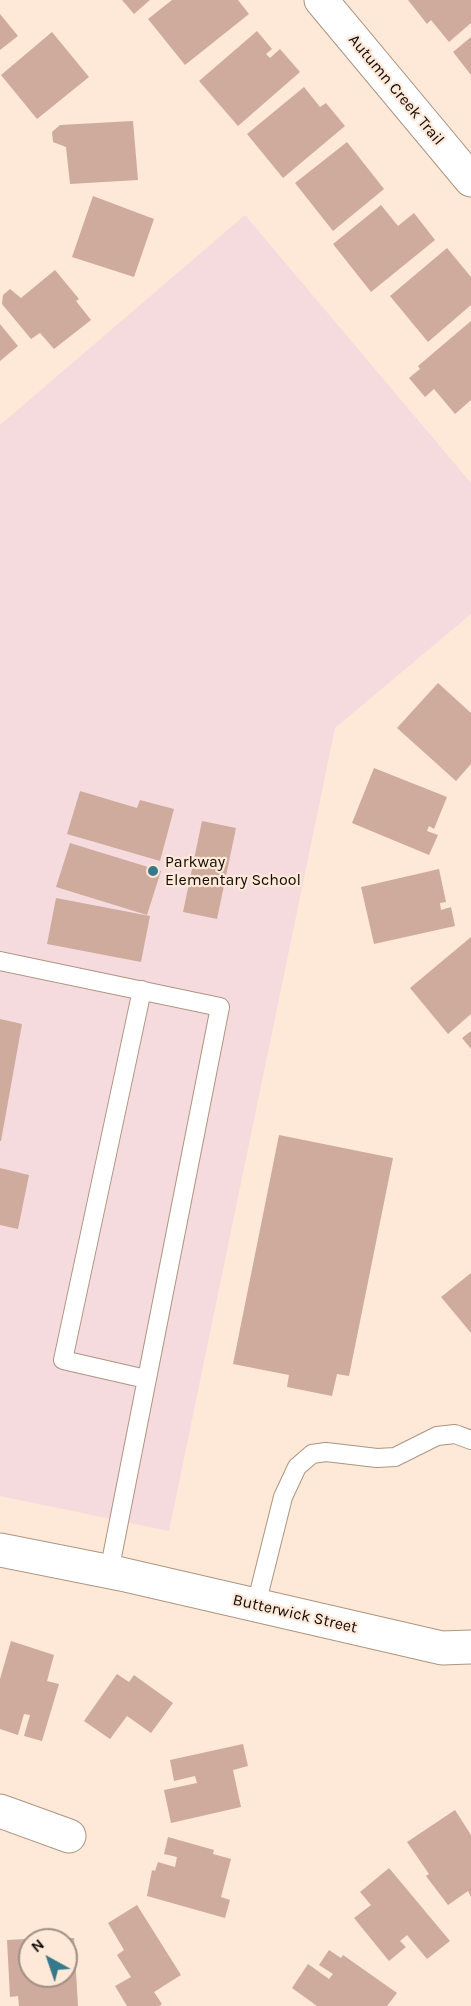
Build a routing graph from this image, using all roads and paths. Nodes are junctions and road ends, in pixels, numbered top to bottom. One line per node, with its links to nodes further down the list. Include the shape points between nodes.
1 (321, 0): 2 (street, Autumn Creek Trail)
2 (471, 180)
3 (0, 960): 4 (lane)
4 (142, 990): 5 (lane, via 220,1007); 5 (lane, via 63,1360)
5 (146, 1379): 8 (lane)
6 (471, 1440): 9 (lane, via 455,1434 437,1436 396,1457 312,1454 297,1467 283,1497)
7 (0, 1550): 8 (street, Butterwick Street)
8 (115, 1573): 9 (street, Butterwick Street)
9 (256, 1605): 10 (street, Butterwick Street, via 442,1648)
10 (471, 1647)
11 (0, 1811): 12 (street)
12 (69, 1836)

